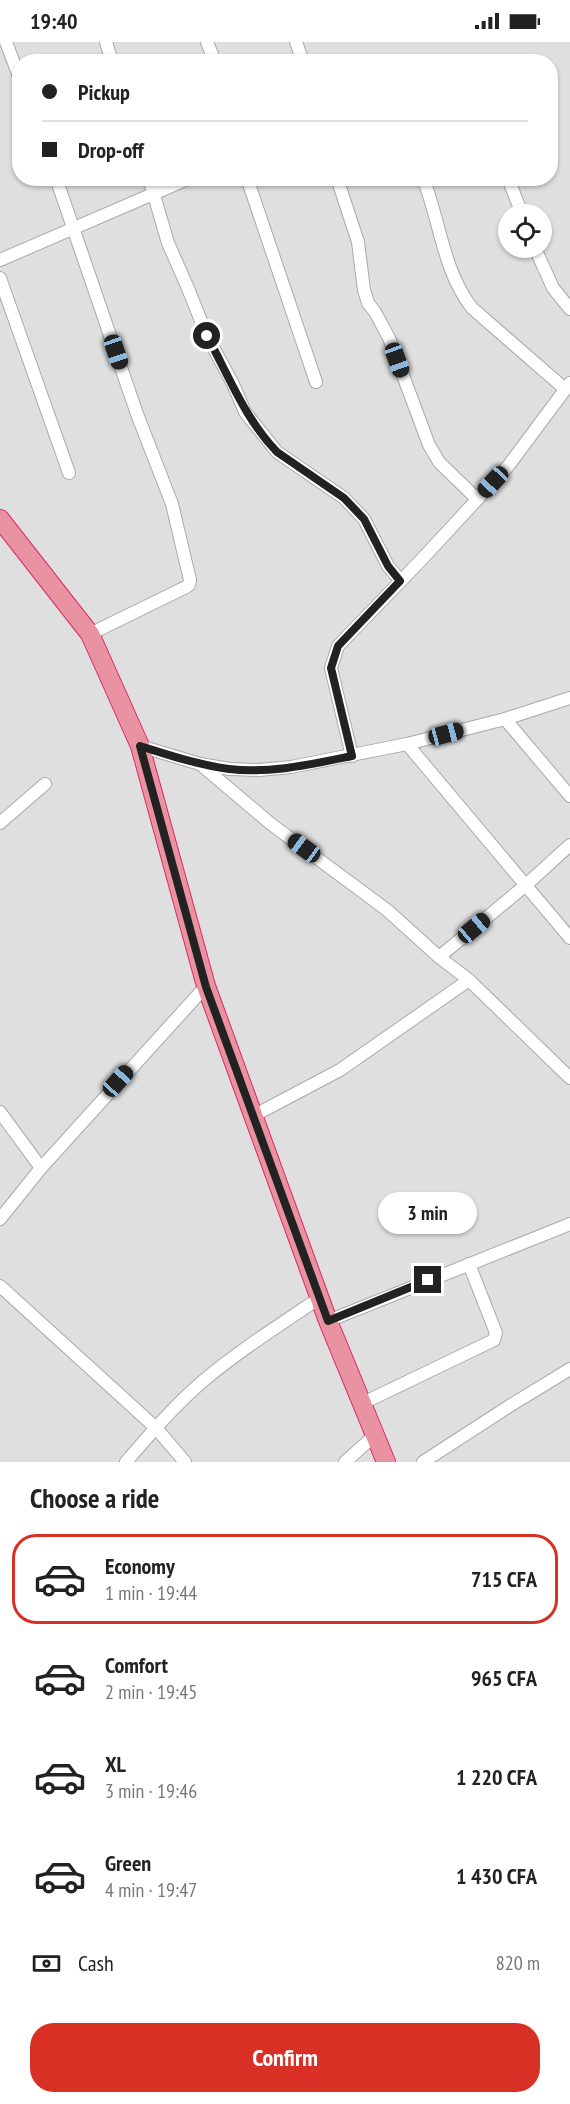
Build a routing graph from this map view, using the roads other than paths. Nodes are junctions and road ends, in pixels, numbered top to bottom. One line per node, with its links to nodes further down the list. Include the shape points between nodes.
1 (6, 42): 2 (street)
2 (12, 58)
3 (59, 186): 12 (street)
4 (152, 186): 10 (street)
5 (172, 186): 10 (street)
6 (250, 186): 17 (street)
7 (340, 186): 20 (street, via 358,242 368,303 388,338 429,445 439,462)
8 (426, 186): 18 (street, via 447,261 461,294 472,308)
9 (511, 186): 11 (street)
10 (154, 194): 12 (street); 22 (street, via 168,243 207,336 245,412 277,452 344,498 364,519)
11 (518, 204)
12 (74, 228): 14 (street); 23 (street, via 172,504 190,580 186,587)
13 (540, 258): 16 (street, via 554,288)
14 (0, 260)
15 (0, 278): 19 (street)
16 (570, 309)
17 (316, 382)
18 (568, 386): 20 (street, via 509,465)
19 (69, 473)
20 (477, 499): 22 (street)
21 (0, 519): 23 (highway)
22 (400, 581): 28 (street, via 338,646 331,668)
23 (90, 634): 27 (highway)
24 (570, 698): 25 (street)
25 (505, 719): 26 (street); 31 (street)
26 (407, 744): 28 (street); 34 (street)
27 (140, 746): 29 (street); 38 (highway)
28 (352, 756): 29 (street, via 259,770)
29 (200, 764): 36 (street, via 271,824 387,910)
30 (45, 784): 32 (street)
31 (570, 796)
32 (0, 823)
33 (570, 845): 34 (street)
34 (526, 885): 35 (street); 36 (street)
35 (570, 938)
36 (439, 957): 37 (street)
37 (469, 980): 39 (street); 41 (street, via 340,1070)
38 (206, 987): 41 (highway); 42 (street)
39 (570, 1078)
40 (0, 1112): 42 (street)
41 (253, 1116): 47 (highway)
42 (41, 1168): 43 (street)
43 (0, 1219)
44 (570, 1224): 45 (street)
45 (469, 1264): 48 (street); 50 (street, via 496,1333 494,1340)
46 (0, 1286): 51 (street)
47 (321, 1297): 48 (highway); 51 (street, via 203,1381)
48 (328, 1321): 50 (highway)
49 (570, 1369): 57 (street)
50 (361, 1404): 52 (highway)
51 (156, 1428): 53 (street); 54 (street)
52 (374, 1436): 55 (street); 56 (highway)
53 (126, 1462)
54 (185, 1462)
55 (345, 1462)
56 (386, 1462)
57 (423, 1462)

